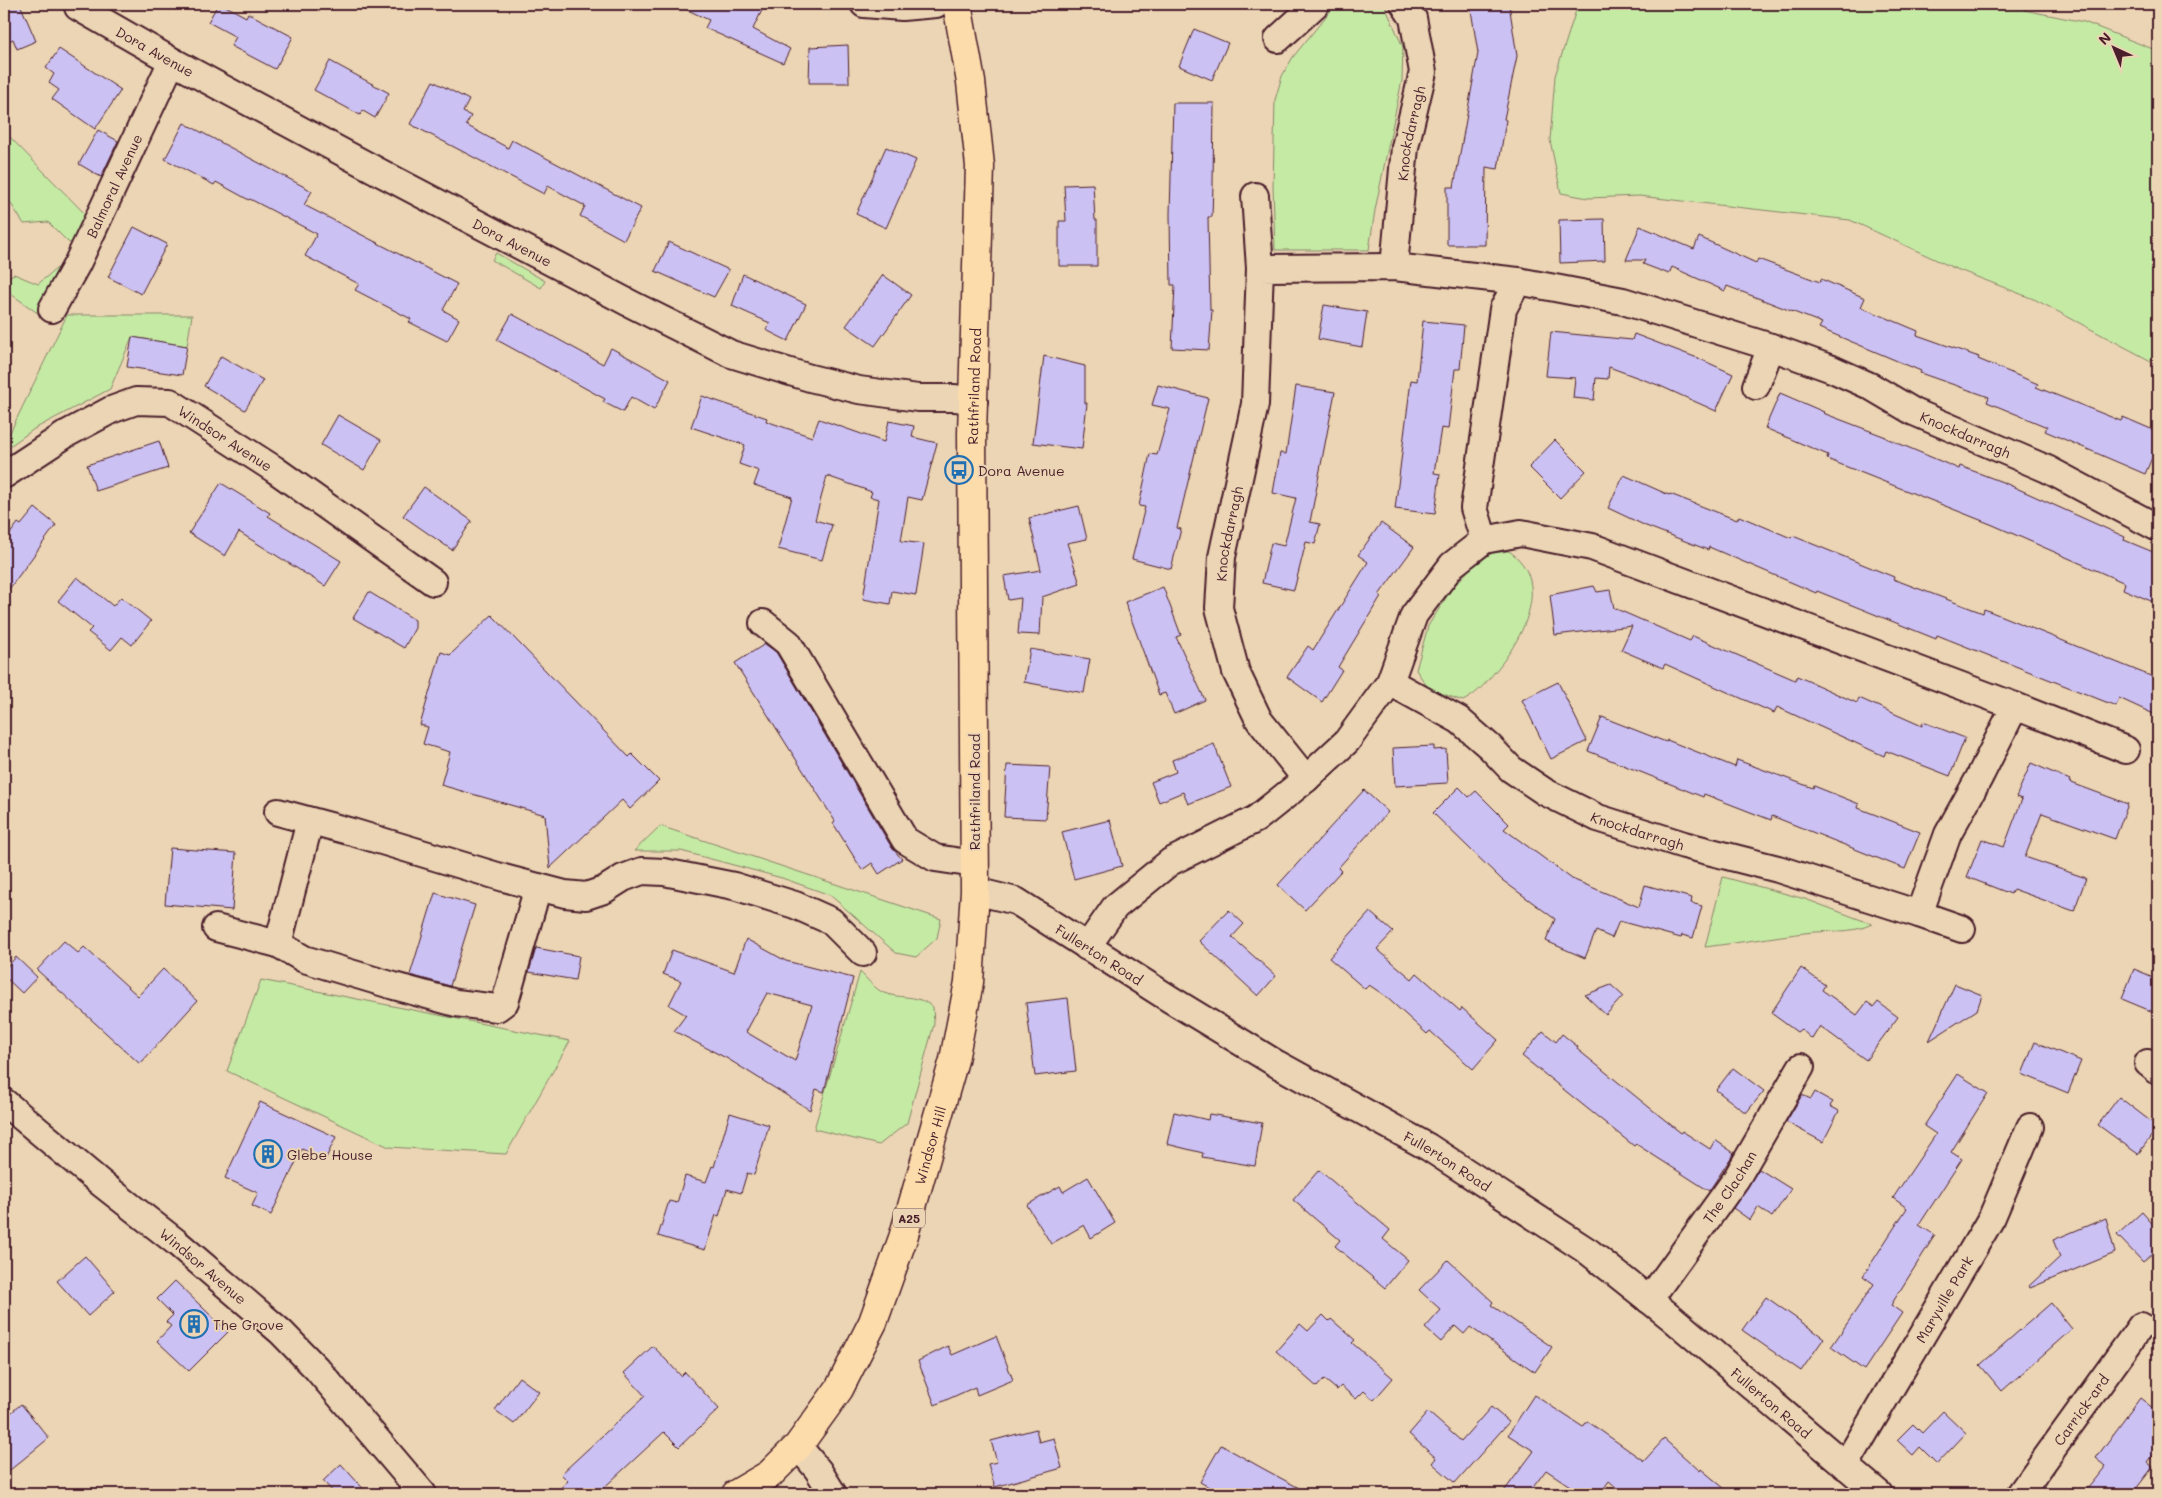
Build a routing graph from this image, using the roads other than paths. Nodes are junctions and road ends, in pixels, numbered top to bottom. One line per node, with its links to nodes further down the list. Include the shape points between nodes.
1 (864, 4): 2 (street, via 902,7)
2 (950, 4): 15 (main road, Rathfriland Road / A25, via 971,82 980,166)
3 (1316, 4): 6 (street)
4 (1404, 4): 9 (street, Knockdarragh, via 1413,18 1423,72 1404,147)
5 (78, 6): 7 (street, Dora Avenue)
6 (1278, 39)
7 (172, 61): 12 (street, Balmoral Avenue, via 78,264); 15 (street, Dora Avenue, via 731,354 859,390)
8 (1255, 196): 10 (street, Knockdarragh)
9 (1394, 267): 10 (street, Knockdarragh); 11 (street, Knockdarragh)
10 (1260, 268): 24 (street, Knockdarragh, via 1255,404 1222,557 1219,608 1236,672 1259,720)
11 (1518, 281): 13 (street, Knockdarragh, via 1623,301); 18 (street, via 1503,309 1474,508)
12 (52, 308)
13 (1771, 347): 14 (street); 17 (street, Knockdarragh, via 1870,386 1914,412 2047,469)
14 (1756, 386)
15 (974, 402): 27 (main road, Rathfriland Road / A25)
16 (4, 475): 19 (street, Windsor Avenue, via 68,433 111,410 136,401 170,402 274,469)
17 (2158, 528)
18 (1484, 540): 21 (street, via 1452,565 1414,615); 22 (street, via 1521,533 1592,547)
19 (432, 582)
20 (763, 623): 27 (street, via 788,644 905,840 935,858)
21 (1390, 682): 24 (street, via 1347,741); 30 (street, Knockdarragh, via 1459,720 1511,769 1545,792 1598,818 1684,845 1778,869)
22 (2015, 706): 23 (street); 30 (street, via 1948,834)
23 (2126, 750)
24 (1306, 779): 34 (street, via 1256,819 1170,862 1116,907)
25 (278, 812): 26 (street)
26 (310, 821): 28 (street); 33 (street)
27 (975, 864): 29 (main road, Rathfriland Road / A25)
28 (538, 888): 33 (street, via 505,1002 497,1008 456,1003 304,960); 35 (street, via 586,896 642,871 664,872 734,886 795,905 830,921)
29 (975, 891): 34 (street, Fullerton Road, via 1016,901); 41 (main road, Windsor Hill / A25, via 969,982 954,1060 903,1238 862,1346 839,1389)
30 (1919, 914): 32 (street, Knockdarragh)
31 (216, 928): 33 (street)
32 (1962, 929)
33 (278, 944)
34 (1087, 947): 39 (street, Fullerton Road, via 1277,1064 1428,1147 1589,1252)
35 (863, 953)
36 (1801, 1067): 39 (street, The Clachan, via 1736,1179)
37 (4, 1102): 43 (street, Windsor Avenue, via 281,1332 317,1369)
38 (2030, 1127): 42 (street, Maryville Park, via 1992,1217)
39 (1648, 1300): 42 (street, Fullerton Road)
40 (2141, 1326): 47 (street, Carrick-ard)
41 (798, 1446): 44 (main road, Windsor Hill / A25, via 770,1474); 45 (street)
42 (1845, 1466): 46 (street, Fullerton Road)
43 (423, 1494)
44 (736, 1494)
45 (833, 1494)
46 (1879, 1494)
47 (2020, 1494)

